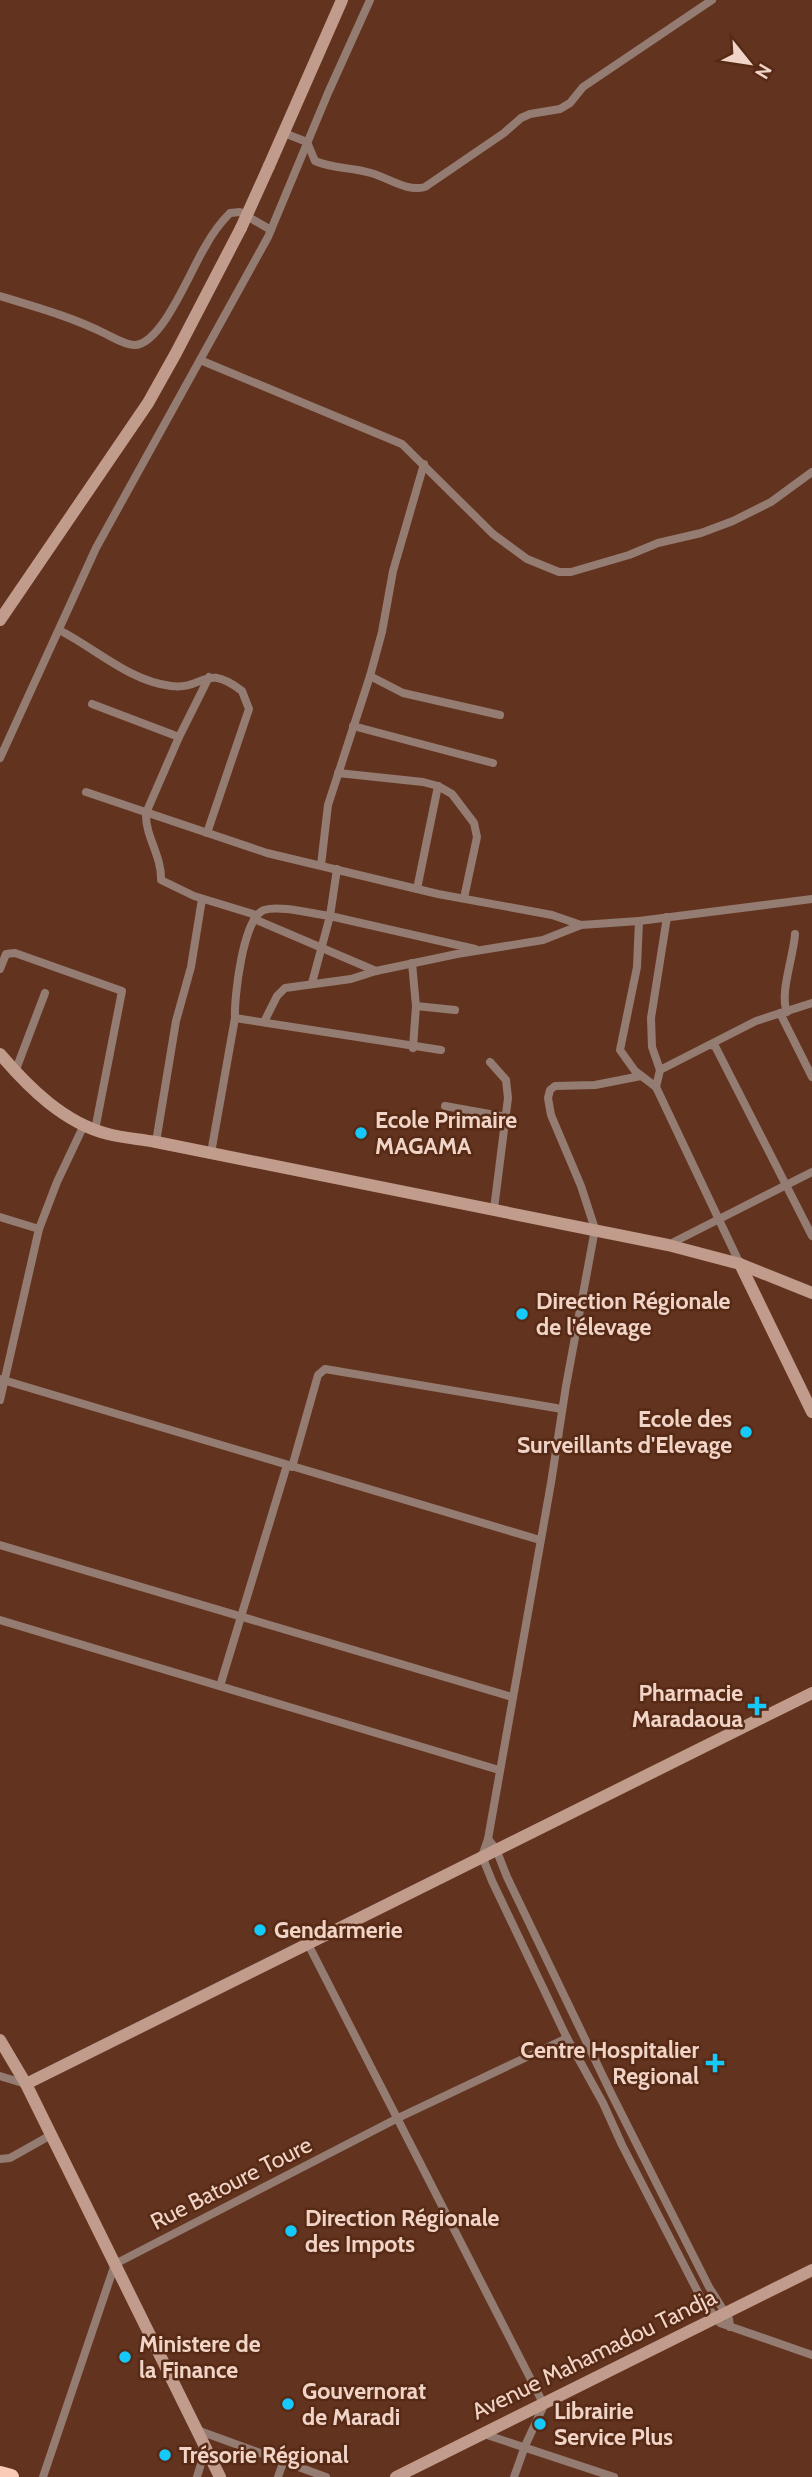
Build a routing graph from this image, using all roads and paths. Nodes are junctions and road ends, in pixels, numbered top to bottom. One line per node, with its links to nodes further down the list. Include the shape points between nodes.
1 (342, 0): 4 (street)
2 (370, 0): 5 (street)
3 (712, 0): 5 (street, via 583,87 570,103 521,118 425,187 413,189 370,173 325,166 315,161)
4 (284, 133): 5 (street); 11 (street, bridge, via 241,228 148,403)
5 (307, 142): 6 (street)
6 (271, 230): 7 (street, via 240,212 230,213 204,247 166,318 147,341 135,345 63,314); 8 (street)
7 (0, 296)
8 (200, 360): 9 (street, via 402,443); 12 (street, via 96,548)
9 (424, 464): 10 (street, via 493,534 527,559 559,572 733,521 771,502); 13 (street, via 393,571)
10 (812, 472)
11 (0, 620)
12 (59, 630): 14 (street, via 121,667 160,683 178,687); 19 (street)
13 (370, 676): 16 (street, via 403,693); 17 (street)
14 (209, 677): 18 (street); 25 (street, via 243,691 249,709)
15 (92, 704): 18 (street)
16 (500, 715)
17 (354, 726): 20 (street); 21 (street)
18 (179, 737): 24 (street)
19 (0, 758)
20 (493, 763)
21 (338, 773): 22 (street); 26 (street, via 328,805)
22 (438, 786): 28 (street); 29 (street, via 452,794 474,823 477,837)
23 (86, 792): 24 (street)
24 (146, 813): 25 (street); 30 (street, via 161,880)
25 (207, 833): 26 (street)
26 (321, 865): 27 (street)
27 (337, 869): 28 (street); 32 (street)
28 (417, 889): 29 (street)
29 (464, 898): 36 (street)
30 (202, 899): 33 (street); 64 (street)
31 (812, 899): 34 (street)
32 (330, 916): 33 (street, via 272,909); 38 (street); 39 (street)
33 (255, 917): 38 (street); 49 (street, via 245,943)
34 (667, 917): 35 (street); 56 (street, via 651,1018 652,1047)
35 (639, 920): 36 (street); 58 (street, via 637,967 620,1049)
36 (581, 925): 39 (street, via 543,940)
37 (795, 934): 48 (street)
38 (322, 948): 42 (street); 43 (street)
39 (479, 950): 40 (street)
40 (412, 963): 42 (street); 46 (street)
41 (0, 969): 63 (street, via 6,954 15,953 122,991)
42 (376, 971): 43 (street)
43 (312, 983): 50 (street, via 282,989)
44 (45, 993): 57 (street)
45 (812, 1003): 48 (street)
46 (416, 1006): 47 (street); 52 (street)
47 (455, 1010)
48 (783, 1013): 51 (street, via 756,1021); 59 (street)
49 (236, 1018): 50 (street); 65 (street)
50 (264, 1022): 52 (street)
51 (711, 1045): 56 (street); 67 (street)
52 (413, 1048): 53 (street)
53 (441, 1051)
54 (0, 1054): 57 (street)
55 (490, 1062): 62 (street, via 506,1080)
56 (660, 1070): 60 (street)
57 (15, 1072): 63 (street, via 42,1097)
58 (641, 1076): 60 (street); 72 (street, via 550,1090 551,1115)
59 (812, 1077)
60 (656, 1087): 70 (street)
61 (445, 1106): 62 (street)
62 (506, 1117): 68 (street)
63 (90, 1128): 64 (street); 71 (street, via 57,1182)
64 (156, 1142): 65 (street)
65 (211, 1153): 68 (street)
66 (812, 1172): 67 (street)
67 (787, 1185): 70 (street); 73 (street)
68 (494, 1209): 72 (street)
69 (0, 1217): 71 (street)
70 (719, 1219): 74 (street); 75 (street)
71 (39, 1229): 77 (street)
72 (595, 1229): 74 (street); 79 (street)
73 (812, 1236)
74 (668, 1245): 75 (street)
75 (740, 1264): 76 (street); 80 (street)
76 (812, 1293)
77 (3, 1380): 78 (street); 81 (street)
78 (0, 1400)
79 (562, 1409): 81 (street, via 324,1369 318,1375); 82 (street)
80 (812, 1412)
81 (290, 1466): 82 (street); 84 (street)
82 (540, 1540): 88 (street)
83 (0, 1545): 84 (street)
84 (241, 1618): 86 (street); 88 (street)
85 (0, 1620): 86 (street)
86 (220, 1686): 89 (street)
87 (812, 1693): 90 (street)
88 (512, 1697): 89 (street)
89 (499, 1770): 90 (street)
90 (492, 1844): 91 (street); 100 (street)
91 (482, 1856): 92 (street); 93 (street)
92 (308, 1944): 96 (street); 97 (street)
93 (567, 2038): 97 (street, Rue Batoure Toure); 101 (street)
94 (0, 2040): 96 (street)
95 (0, 2076): 96 (street)
96 (26, 2084): 98 (street)
97 (398, 2118): 102 (street, Rue Batoure Toure); 106 (street)
98 (51, 2135): 99 (street); 102 (street)
99 (0, 2159)
100 (677, 2224): 101 (street); 104 (street)
101 (665, 2229): 104 (street, via 696,2289)
102 (115, 2264): 107 (street); 114 (street)
103 (812, 2270): 104 (street, Avenue Mahamadou Tandja)
104 (719, 2315): 105 (street, via 720,2323); 106 (street, Avenue Mahamadou Tandja)
105 (812, 2355)
106 (544, 2405): 108 (street, Avenue Mahamadou Tandja); 109 (street)
107 (197, 2430): 110 (street); 111 (street)
108 (481, 2434): 109 (street); 119 (street, Avenue Mahamadou Tandja)
109 (525, 2446): 120 (street); 121 (street)
110 (206, 2447): 115 (street); 116 (street)
111 (284, 2460): 117 (street); 118 (street)
112 (0, 2473): 113 (highway)
113 (10, 2477)
114 (43, 2477)
115 (197, 2477)
116 (220, 2477)
117 (278, 2477)
118 (326, 2477)
119 (396, 2477)
120 (514, 2477)
121 (614, 2477)

